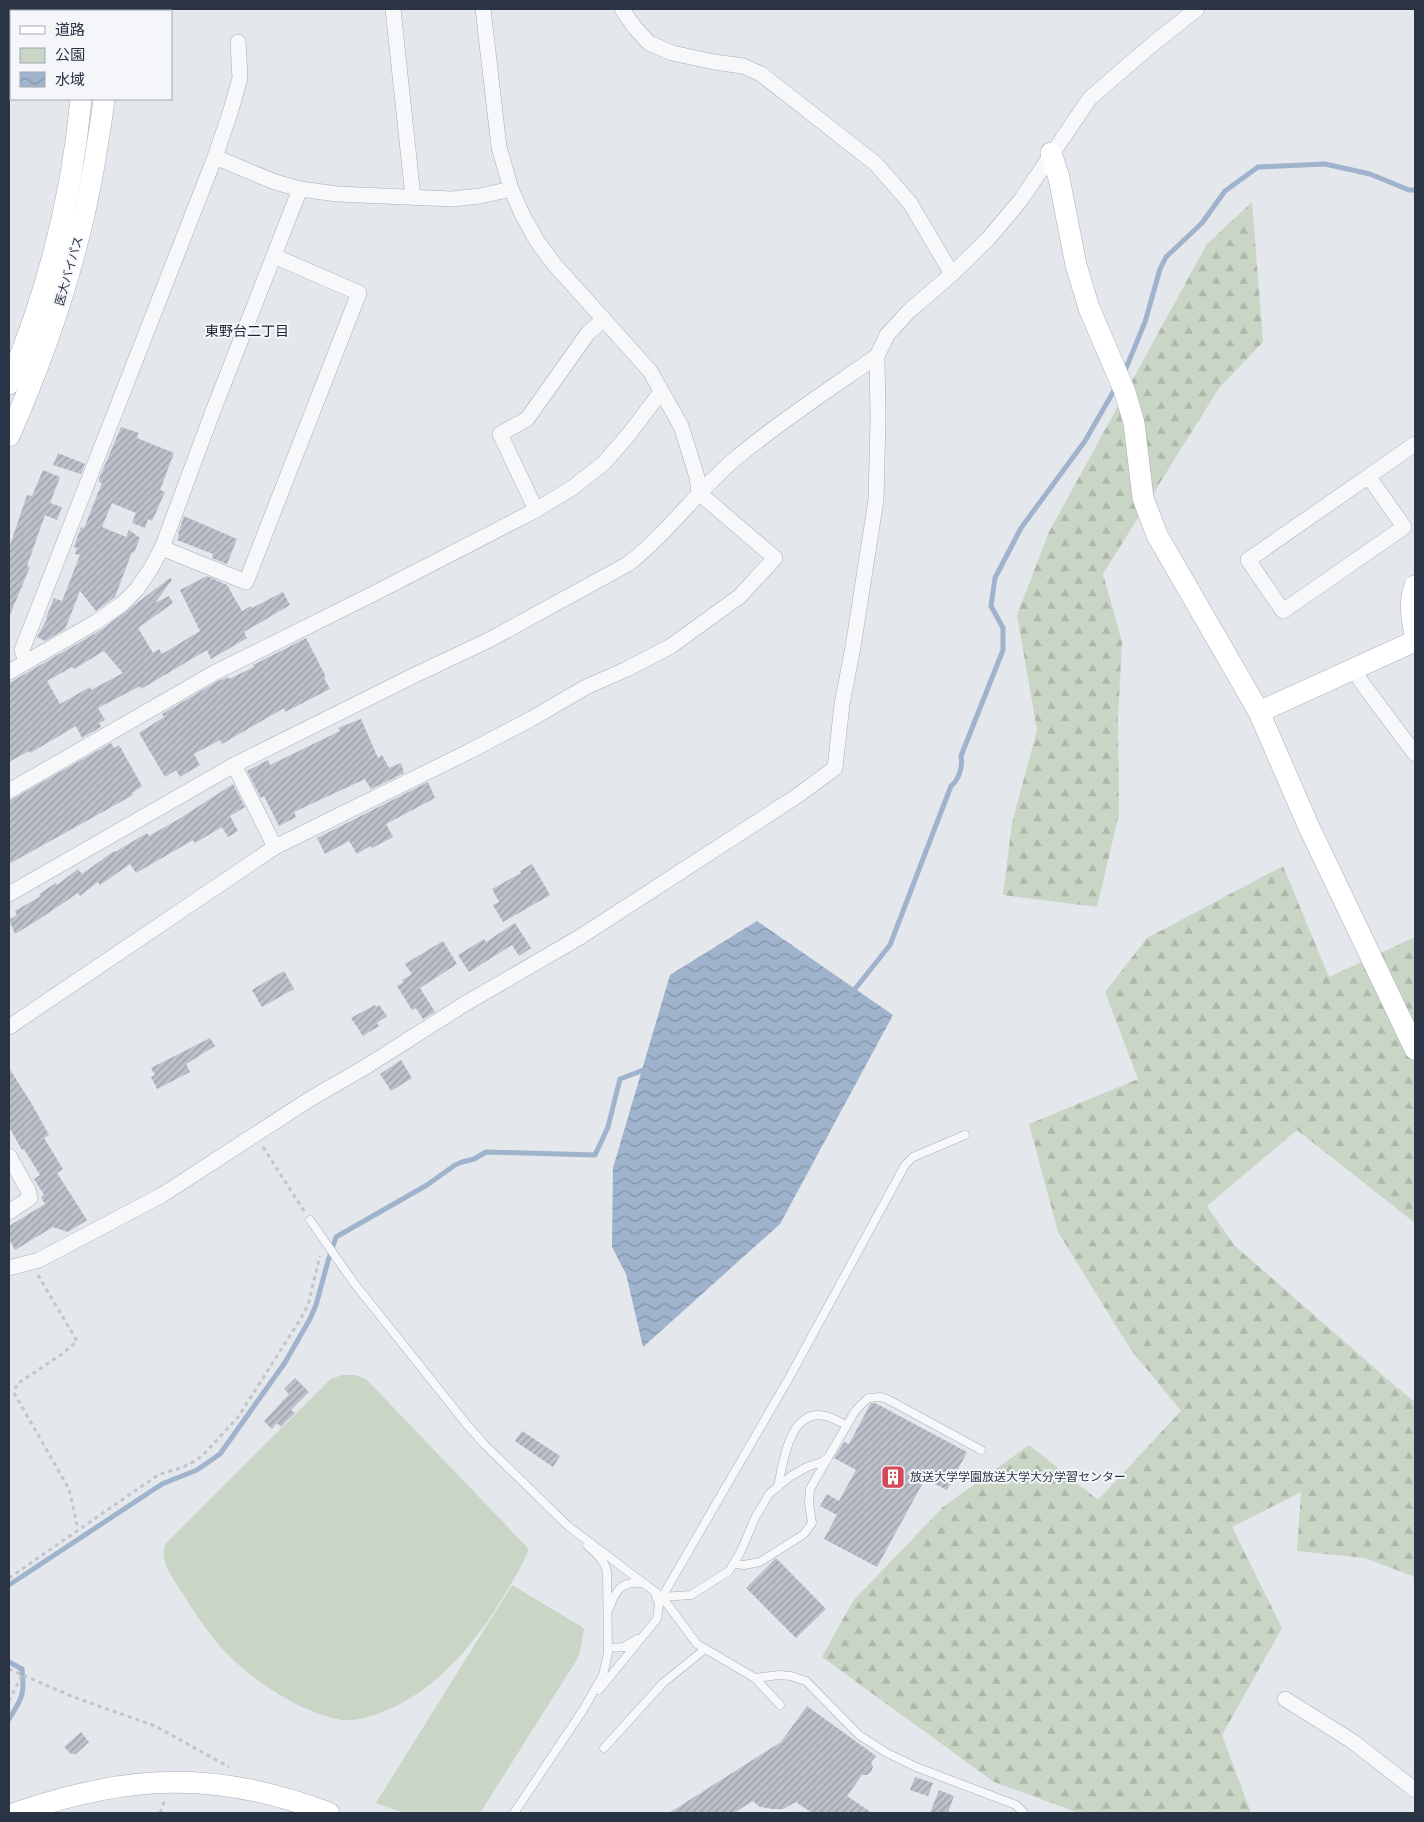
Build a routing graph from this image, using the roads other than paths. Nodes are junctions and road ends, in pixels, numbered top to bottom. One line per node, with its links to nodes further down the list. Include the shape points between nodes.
1 (393, 9): 12 (street)
2 (483, 9): 11 (street, via 499,146)
3 (622, 9): 14 (street, via 649,43 672,53 743,66 761,74 865,155 910,202)
4 (1198, 9): 8 (street, via 1090,98)
5 (238, 42): 9 (street, via 240,78)
6 (81, 100): 17 (street, 医大バイパス, via 58,234 31,327)
7 (104, 100): 19 (street, 医大バイパス, via 91,183 69,275)
8 (1051, 154): 14 (street, via 1020,201 988,240); 31 (street, via 1089,308 1132,415 1143,498 1157,535)
9 (214, 157): 10 (street); 28 (street, via 22,650)
10 (300, 189): 12 (street); 13 (street)
11 (511, 189): 12 (street, via 480,196); 15 (street, via 537,241)
12 (413, 197)
13 (274, 256): 24 (street); 24 (street, via 359,294 246,582)
14 (952, 274): 16 (street, via 887,335)
15 (603, 320): 18 (street, via 650,371); 23 (street, via 588,333 527,419 500,434)
16 (877, 356): 22 (street, via 734,460); 43 (street, via 876,500 842,704 835,768 789,802 588,932 463,1004 162,1195 40,1260)
17 (9, 384)
18 (661, 392): 22 (street, via 681,426); 23 (street, via 604,464)
19 (9, 436)
20 (1415, 444): 21 (street)
21 (1369, 477): 21 (street, via 1404,528 1283,611 1248,560)
22 (699, 493): 33 (street, via 648,549 628,564 489,640); 35 (street, via 775,558 740,596 671,646 468,752)
23 (536, 510): 34 (street, via 214,673)
24 (162, 548): 28 (street, via 137,589 122,604)
25 (1415, 586): 26 (street, via 1411,609)
26 (1415, 632)
27 (1415, 641): 29 (street)
28 (26, 662): 30 (street)
29 (1354, 669): 31 (street); 32 (street)
30 (9, 672)
31 (1258, 712): 38 (street)
32 (1415, 754)
33 (234, 765): 35 (street); 36 (street)
34 (9, 791)
35 (275, 847): 37 (street)
36 (9, 894)
37 (9, 1027)
38 (1415, 1049)
39 (965, 1135): 51 (lane, via 913,1158 905,1165 789,1378)
40 (9, 1156): 41 (street, via 30,1198)
41 (9, 1212)
42 (310, 1220): 48 (lane, via 354,1282 468,1426)
43 (9, 1268)
44 (847, 1425): 45 (lane, via 868,1398 881,1397); 46 (lane); 47 (lane, via 828,1416 805,1418 787,1444)
45 (981, 1450)
46 (827, 1458): 47 (lane); 49 (lane, via 810,1489 810,1528 760,1562)
47 (778, 1486): 49 (lane, via 762,1505)
48 (568, 1526): 50 (lane); 52 (lane, via 606,1566)
49 (734, 1564): 51 (lane, via 729,1571 691,1595)
50 (649, 1586): 51 (lane); 52 (lane, via 637,1582 614,1593); 53 (lane, via 658,1598 659,1611)
51 (662, 1597): 55 (lane, via 697,1644)
52 (608, 1624): 54 (lane)
53 (645, 1634): 54 (lane, via 624,1648); 59 (lane)
54 (608, 1648): 59 (lane, via 603,1675)
55 (705, 1649): 56 (lane); 60 (lane, via 663,1683)
56 (755, 1678): 58 (lane); 65 (lane, via 779,1675 806,1682 859,1735 887,1753 1016,1805)
57 (1285, 1699): 61 (street, via 1352,1741)
58 (780, 1705)
59 (583, 1710): 64 (lane)
60 (604, 1748)
61 (1415, 1790)
62 (16, 1813): 63 (street, via 95,1790 138,1784 196,1782 246,1789)
63 (329, 1813)
64 (514, 1813)
65 (1024, 1813)

